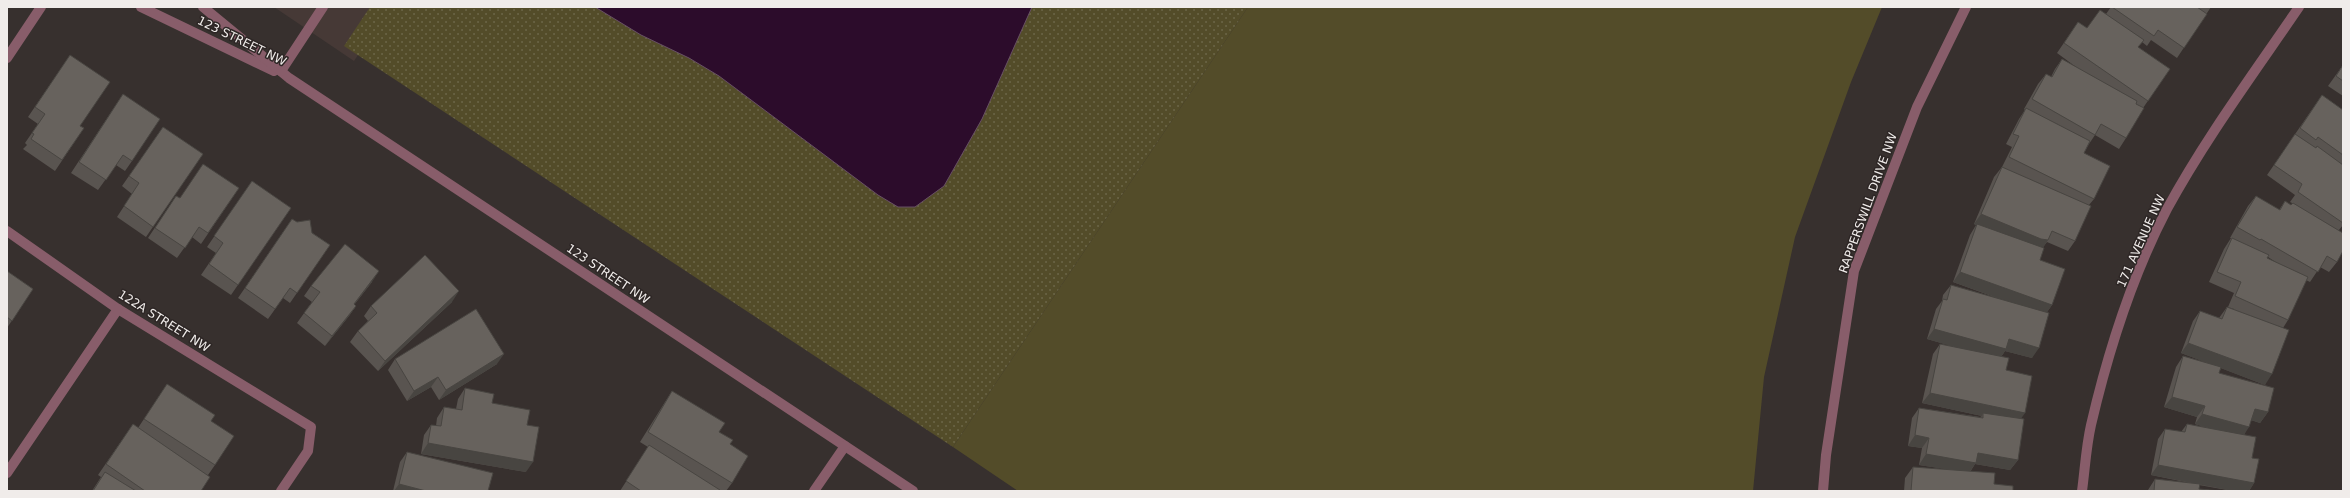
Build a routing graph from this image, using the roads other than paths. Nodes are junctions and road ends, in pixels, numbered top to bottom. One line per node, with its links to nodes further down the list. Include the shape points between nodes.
1 (40, 7): 7 (street)
2 (141, 7): 8 (street, 123 STREET NW)
3 (203, 7): 8 (street, 123 STREET NW)
4 (323, 7): 8 (street)
5 (1966, 7): 16 (street, RAPPERSWILL DRIVE NW, via 1917,107 1854,271 1826,455)
6 (2299, 7): 17 (street, 171 AVENUE NW, via 2200,154 2167,210 2142,264 2115,337 2091,426)
7 (7, 58)
8 (284, 74): 11 (street, 123 STREET NW)
9 (7, 231): 10 (street, 122A STREET NW)
10 (118, 309): 12 (street); 13 (street, 122A STREET NW, via 311,427 308,451)
11 (845, 446): 14 (street); 15 (street, 123 STREET NW)
12 (7, 473)
13 (281, 491)
14 (814, 491)
15 (913, 491)
16 (1823, 491)
17 (2082, 491)

